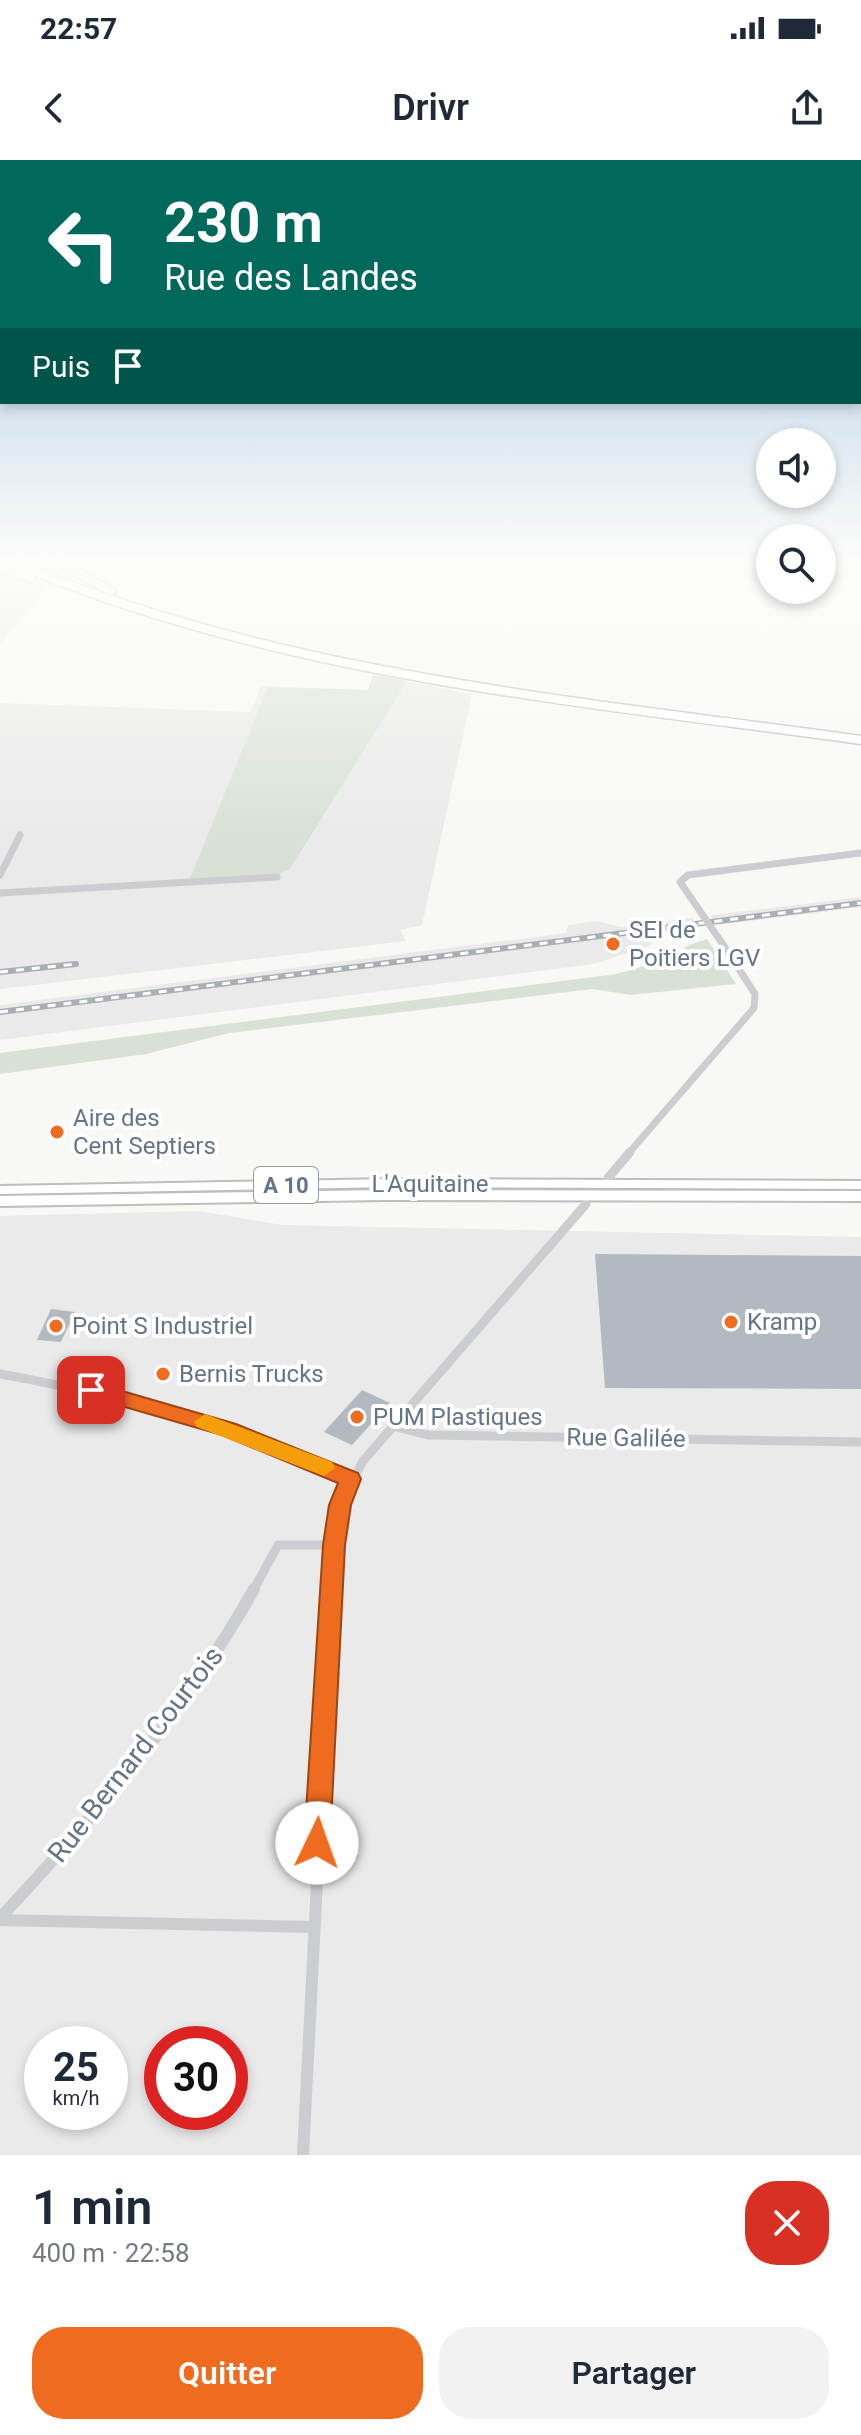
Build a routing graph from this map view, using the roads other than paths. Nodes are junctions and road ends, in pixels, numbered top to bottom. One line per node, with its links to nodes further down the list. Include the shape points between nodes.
1 (289, 648): 3 (highway, via 383,669)
2 (312, 648): 3 (highway, via 430,672)
3 (861, 737)
4 (20, 835): 6 (street)
5 (861, 853): 9 (street, bridge, via 688,875 680,882 755,994 754,1008)
6 (0, 875)
7 (277, 877): 8 (street)
8 (0, 893)
9 (608, 1178)
10 (861, 1185): 11 (highway, L'Aquitaine / A 10, via 391,1183)
11 (0, 1190)
12 (861, 1196): 13 (highway, L'Aquitaine / A 10)
13 (0, 1201)
14 (586, 1204): 16 (street)
15 (1, 1377): 18 (street, via 58,1383 158,1406)
16 (392, 1426): 17 (street, Rue Galilée, via 428,1435); 18 (street)
17 (861, 1442)
18 (350, 1479): 19 (street)
19 (334, 1545): 20 (street, Rue Bernard Courtois, via 278,1545 224,1640 151,1744); 21 (street)
20 (0, 1919): 21 (street)
21 (313, 1927): 22 (street)
22 (303, 2155)

